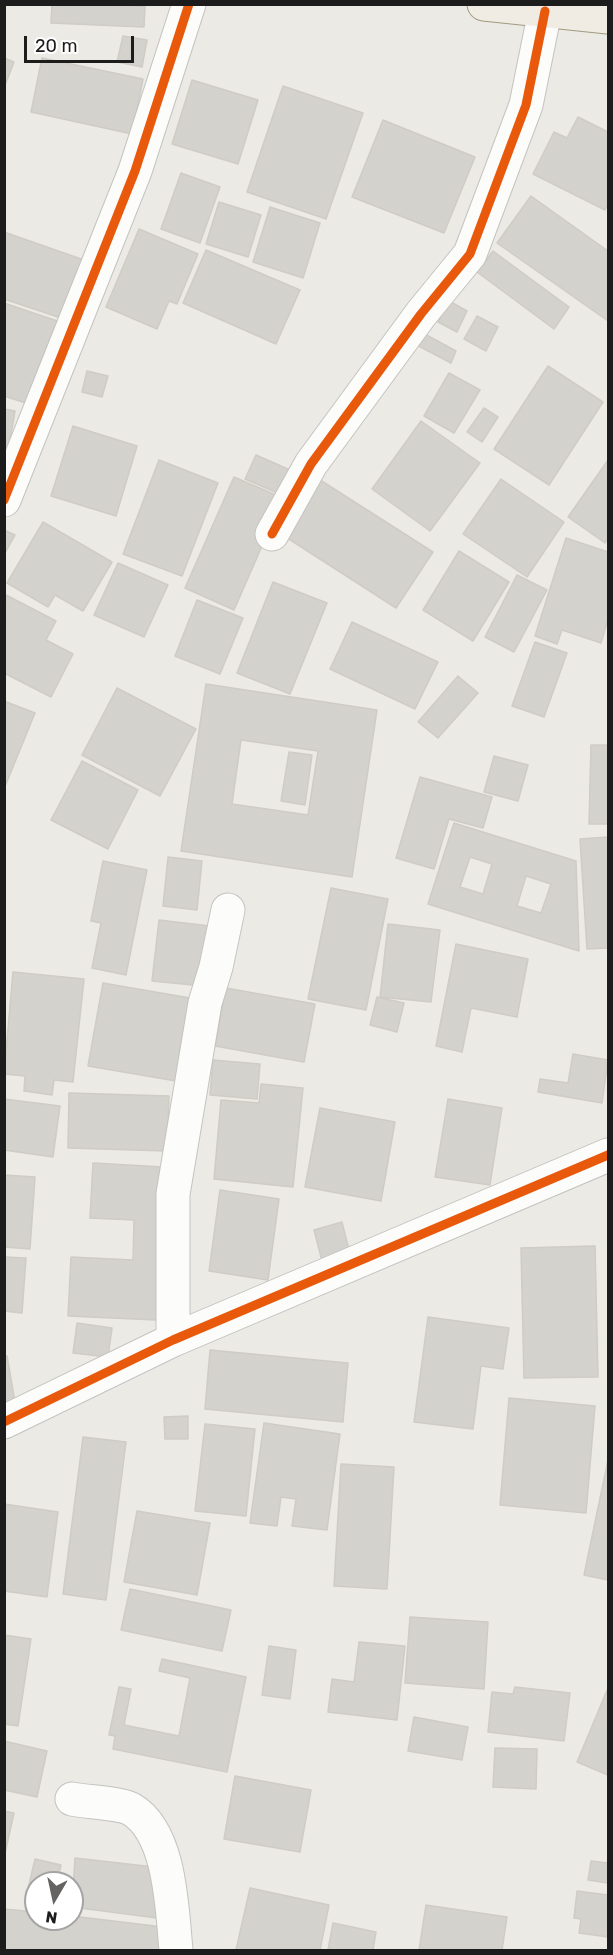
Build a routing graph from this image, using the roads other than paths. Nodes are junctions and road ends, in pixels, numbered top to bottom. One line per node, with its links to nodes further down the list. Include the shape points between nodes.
1 (189, 4): 5 (street, via 135,171)
2 (484, 4): 3 (main road)
3 (545, 11): 4 (main road); 6 (street, via 526,105 470,254 420,314 311,464)
4 (609, 17)
5 (4, 500)
6 (272, 534)
7 (228, 910): 9 (street, via 205,1003 172,1194)
8 (609, 1155): 9 (street)
9 (173, 1340): 10 (street)
10 (4, 1422)
11 (72, 1799): 12 (street, via 131,1809 158,1838 171,1893)
12 (176, 1950)

